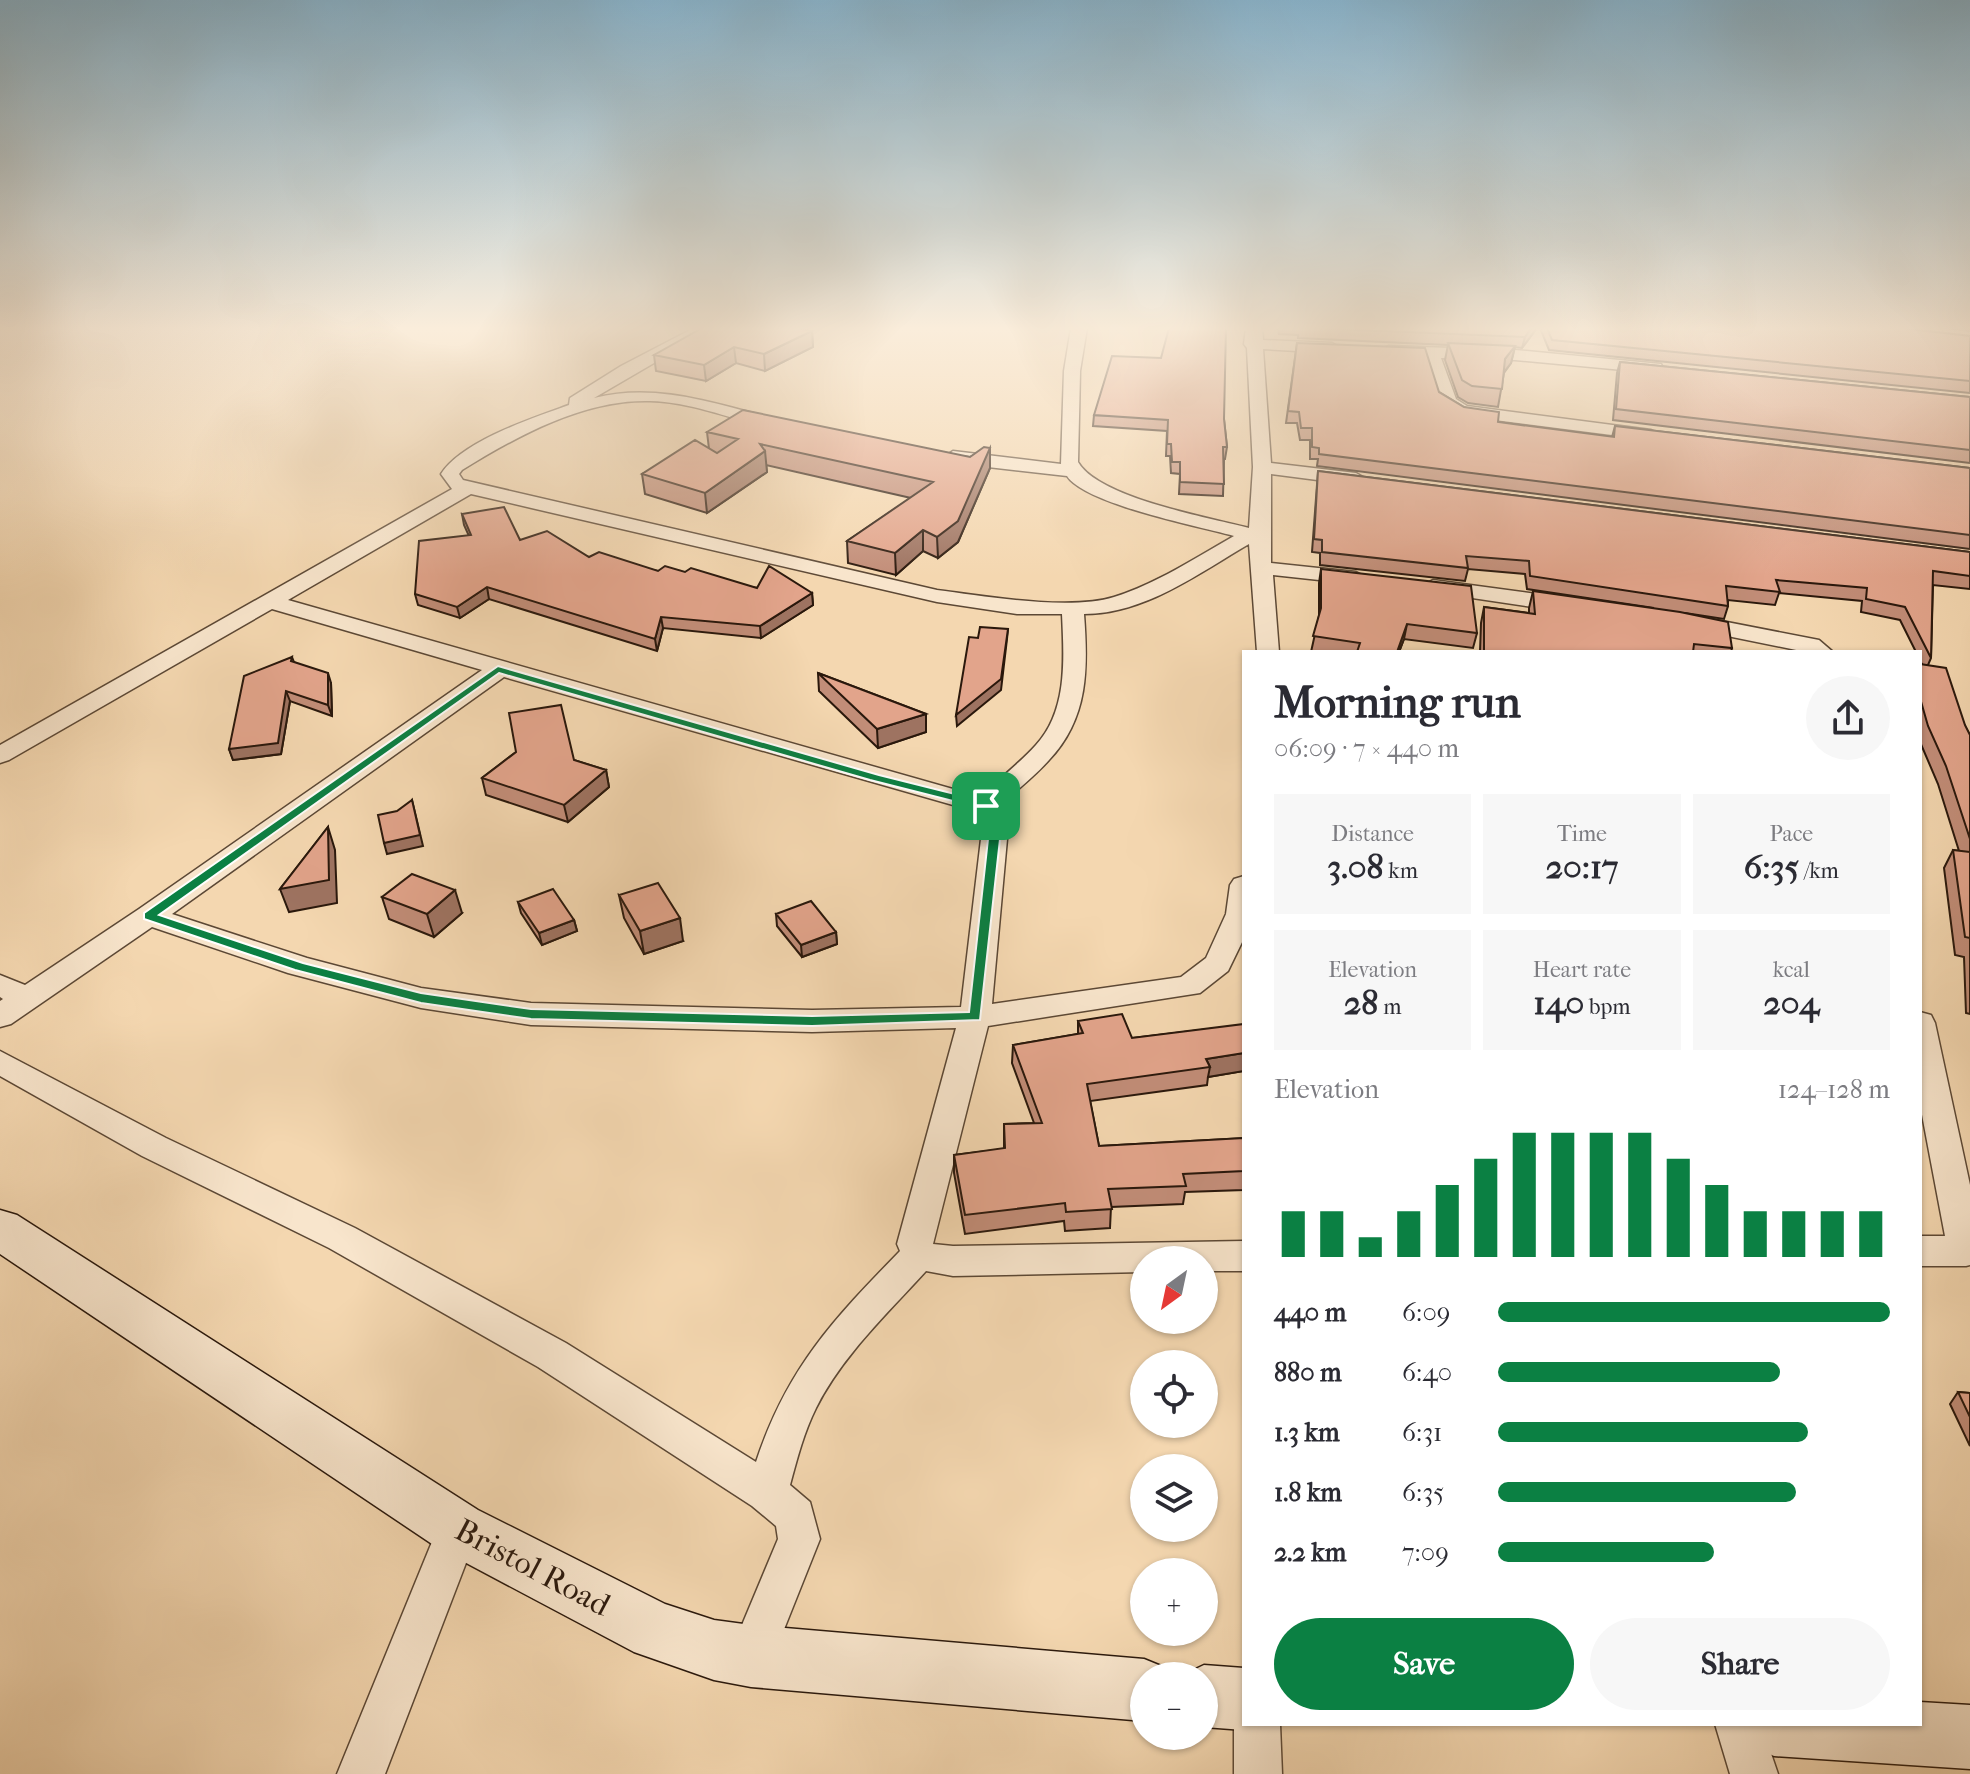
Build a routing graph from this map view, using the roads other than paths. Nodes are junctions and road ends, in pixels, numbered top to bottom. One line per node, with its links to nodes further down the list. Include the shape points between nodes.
1 (573, 411): 12 (street, via 515,433 455,466 452,479)
2 (717, 411): 6 (street)
3 (1071, 411): 10 (street, via 1069,462)
4 (1258, 411): 9 (street)
5 (1462, 411): 7 (street)
6 (786, 426)
7 (1662, 437)
8 (931, 453): 10 (street)
9 (1262, 467): 11 (street); 13 (street)
10 (1074, 471): 13 (street, via 1104,494)
11 (1372, 481)
12 (468, 488): 17 (street); 18 (street, via 937,596 1017,607)
13 (1255, 536): 14 (street); 18 (street, via 1139,596)
14 (1263, 568): 15 (street); 21 (street)
15 (1378, 580)
16 (1407, 583): 19 (street)
17 (272, 602): 23 (street); 24 (street)
18 (1073, 607): 25 (street, via 1075,667 1065,720 1052,742)
19 (1591, 608)
20 (1668, 619): 22 (street)
21 (1268, 650)
22 (1817, 650)
23 (498, 670): 25 (street); 27 (street)
24 (0, 755)
25 (986, 806): 30 (street, via 994,839)
26 (1242, 900): 30 (street, via 1218,964 1189,986)
27 (149, 916): 28 (street); 30 (street, via 299,966 421,998 531,1014 812,1021)
28 (14, 991): 29 (street)
29 (0, 1016)
30 (975, 1017): 36 (street, via 915,1244)
31 (1922, 1032): 34 (street)
32 (0, 1062): 38 (street, via 154,1147 342,1238 539,1348)
33 (0, 1229): 39 (street, Bristol Road)
34 (1968, 1250): 35 (street)
35 (1922, 1251)
36 (920, 1254): 37 (street, via 953,1261); 38 (street, via 807,1386)
37 (1242, 1256)
38 (767, 1492): 40 (street, via 795,1516 799,1539)
39 (458, 1529): 40 (street, Bristol Road, via 655,1631); 48 (street)
40 (751, 1656): 41 (street, Bristol Road)
41 (1130, 1689)
42 (1218, 1697): 43 (street)
43 (1242, 1699)
44 (1257, 1726): 49 (street)
45 (1739, 1726): 50 (street)
46 (1804, 1726): 47 (street)
47 (1970, 1737)
48 (361, 1774)
49 (1258, 1774)
50 (1754, 1774)

